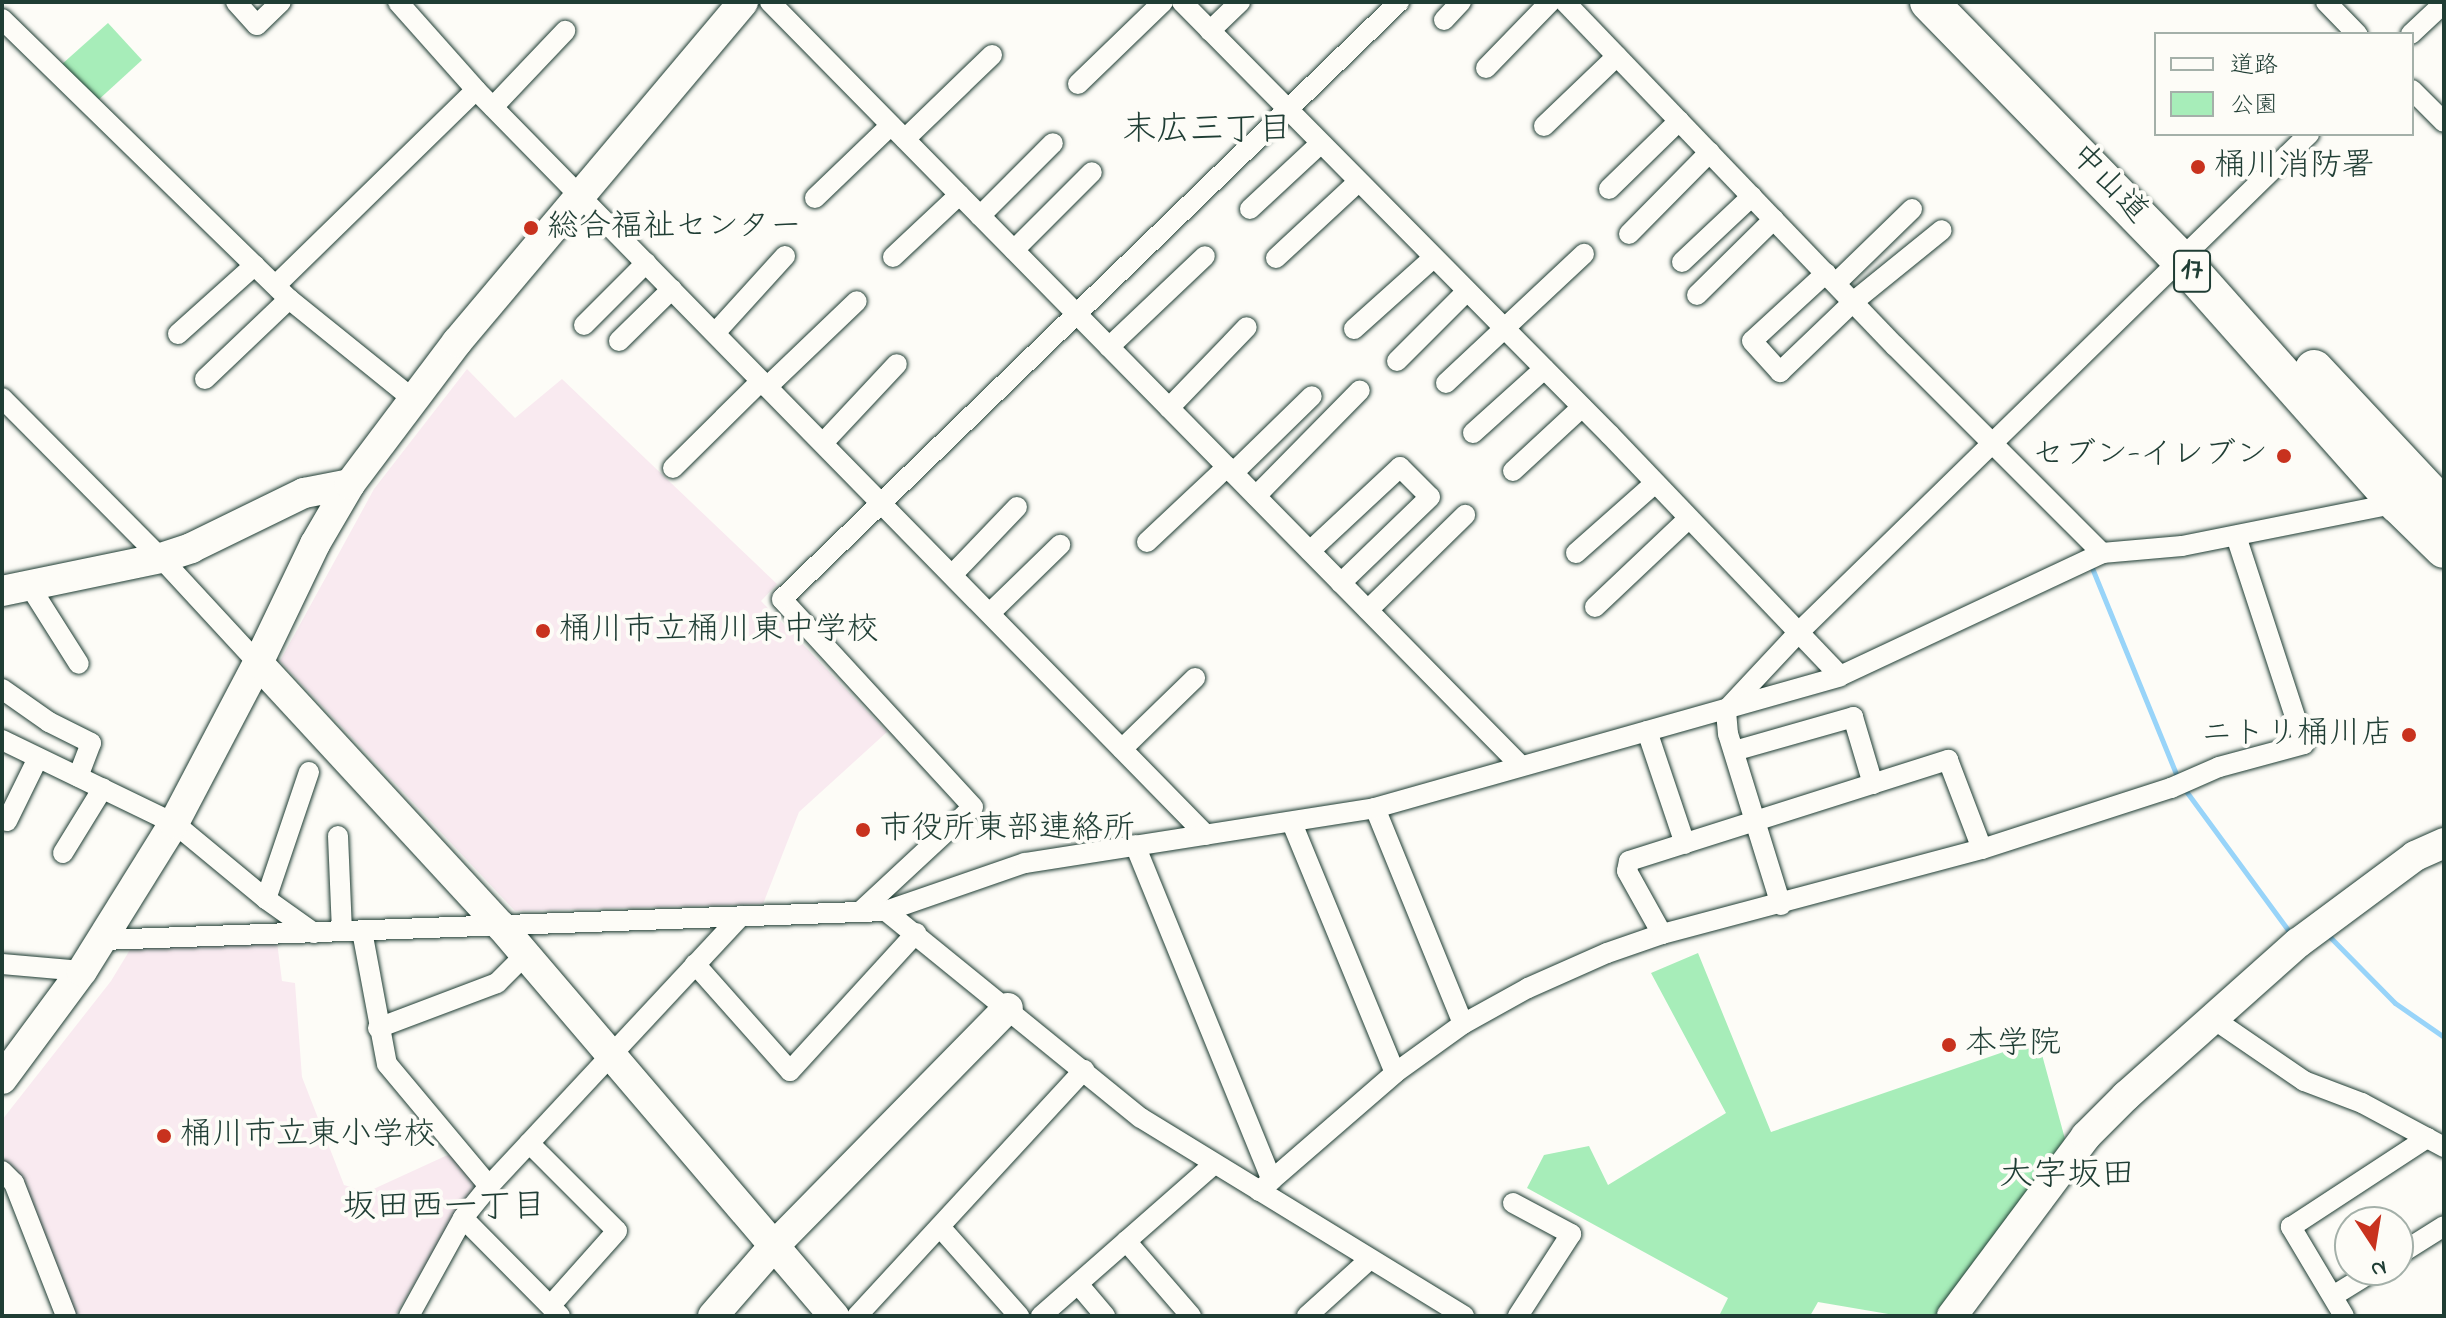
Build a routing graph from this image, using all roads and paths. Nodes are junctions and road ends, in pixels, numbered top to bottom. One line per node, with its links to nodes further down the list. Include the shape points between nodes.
1 (236, 2): 2 (street, via 257,25)
2 (281, 2)
3 (398, 2): 27 (street)
4 (743, 2): 42 (street)
5 (770, 2): 34 (street)
6 (1163, 2): 26 (street)
7 (1182, 2): 20 (street)
8 (1240, 2): 20 (street)
9 (1399, 2): 30 (street)
10 (1461, 2): 18 (street)
11 (1550, 2): 25 (street)
12 (1565, 2): 24 (street)
13 (1929, 2): 53 (highway, 中山道 / 17)
14 (1959, 2): 53 (highway, 中山道 / 17)
15 (2326, 2): 21 (street)
16 (2444, 3): 22 (street)
17 (2, 19): 62 (street)
18 (1444, 20)
19 (565, 31): 29 (street)
20 (1210, 31): 30 (street)
21 (2355, 32)
22 (2413, 32)
23 (992, 55): 34 (street)
24 (1617, 56): 31 (street); 33 (street)
25 (1486, 68)
26 (1078, 84)
27 (476, 90): 29 (street); 66 (street)
28 (2414, 92): 32 (street)
29 (493, 107): 42 (street)
30 (1288, 111): 37 (street); 70 (street)
31 (1679, 121): 38 (street); 41 (street)
32 (2444, 122)
33 (1544, 126)
34 (898, 132): 43 (street); 45 (street)
35 (2307, 136): 53 (street)
36 (1053, 143): 48 (street)
37 (1320, 144): 40 (street); 46 (street)
38 (1710, 152): 44 (street); 51 (street)
39 (1092, 172): 52 (street)
40 (1358, 182): 58 (street); 59 (street)
41 (1609, 189)
42 (580, 195): 61 (street); 88 (street)
43 (959, 195): 48 (street); 57 (street)
44 (1752, 196): 49 (street); 60 (street)
45 (815, 198)
46 (1250, 209)
47 (1912, 209): 63 (street)
48 (980, 216): 52 (street)
49 (1774, 219): 63 (street); 67 (street)
50 (1942, 230): 69 (street)
51 (1629, 234)
52 (1014, 250): 70 (street)
53 (2189, 252): 93 (street); 100 (highway, 中山道 / 17)
54 (1584, 254): 74 (street)
55 (785, 256): 75 (street)
56 (1205, 256): 78 (street)
57 (893, 257)
58 (1276, 258)
59 (1433, 258): 65 (street); 73 (street)
60 (1682, 262)
61 (646, 263): 64 (street); 71 (street)
62 (255, 265): 66 (street); 76 (street)
63 (1831, 278): 69 (street); 69 (street, via 1752,341 1780,372)
64 (672, 289): 75 (street); 77 (street)
65 (1467, 291): 74 (street); 79 (street)
66 (282, 292): 82 (street); 88 (street)
67 (1697, 295)
68 (857, 301): 84 (street)
69 (1853, 302): 93 (street)
70 (1077, 315): 78 (street); 101 (street)
71 (584, 325)
72 (1247, 327): 90 (street)
73 (1354, 329)
74 (1505, 329): 81 (street); 83 (street)
75 (715, 333): 84 (street)
76 (178, 334)
77 (619, 341)
78 (1109, 347): 90 (street)
79 (1397, 361)
80 (897, 364): 92 (street)
81 (1544, 369): 89 (street); 91 (street)
82 (205, 379)
83 (1446, 383)
84 (764, 384): 92 (street); 94 (street)
85 (1360, 390): 99 (street)
86 (1312, 396): 95 (street)
87 (2, 398): 112 (street)
88 (413, 399): 98 (street)
89 (1582, 407): 96 (street); 97 (street)
90 (1169, 408): 95 (street)
91 (1473, 433)
92 (823, 443): 101 (street)
93 (1993, 444): 111 (street); 119 (street)
94 (673, 468)
95 (1230, 470): 99 (street); 106 (street)
96 (1513, 471)
97 (1655, 483): 104 (street); 110 (street)
98 (350, 484): 112 (street, via 304,493); 120 (street)
99 (1256, 496): 109 (street)
100 (2424, 501): 105 (street); 108 (highway, 中山道 / 17)
101 (883, 504): 113 (street); 150 (street, via 782,599 973,807)
102 (1017, 507): 113 (street)
103 (1465, 515): 117 (street)
104 (1689, 518): 116 (street); 119 (street)
105 (2236, 536): 111 (street); 146 (street, via 2304,744 2219,767 2171,788)
106 (1147, 542)
107 (1060, 545): 118 (street)
108 (2444, 549)
109 (1310, 551): 114 (street); 114 (street, via 1400,467 1430,497)
110 (1576, 553)
111 (2102, 553): 122 (street)
112 (161, 558): 115 (street); 120 (street)
113 (952, 575): 118 (street)
114 (1341, 583): 117 (street)
115 (16, 588): 121 (street)
116 (1595, 607)
117 (1368, 610): 131 (street)
118 (990, 613): 128 (street)
119 (1799, 632): 122 (street); 125 (street)
120 (258, 663): 139 (street); 153 (street)
121 (79, 664)
122 (1840, 676): 125 (street)
123 (1195, 678): 128 (street)
124 (2, 689): 133 (street, via 91,743)
125 (1726, 710): 126 (street); 129 (street)
126 (1647, 731): 131 (street); 144 (street)
127 (2, 740): 130 (street)
128 (1122, 749): 141 (street)
129 (1734, 751): 134 (street, via 1853,717); 138 (street)
130 (38, 758): 133 (street); 137 (street)
131 (1520, 765): 136 (street)
132 (309, 772): 148 (street)
133 (78, 777): 135 (street)
134 (1873, 784): 138 (street); 146 (street, via 1948,760)
135 (103, 788): 139 (street); 147 (street)
136 (1375, 808): 140 (street); 165 (street)
137 (7, 821)
138 (1755, 822): 144 (street); 149 (street)
139 (174, 823): 148 (street); 158 (street)
140 (1292, 823): 141 (street); 169 (street)
141 (1206, 835): 145 (street)
142 (338, 836): 154 (street)
143 (2444, 843): 164 (street, via 2415,856 2322,925)
144 (1685, 844): 157 (street, via 1629,861 1627,871)
145 (1135, 845): 151 (street, via 1025,863); 176 (street)
146 (1982, 849): 149 (street)
147 (63, 853)
148 (266, 899): 155 (street)
149 (1781, 905): 157 (street)
150 (862, 910): 151 (street); 152 (street)
151 (886, 911): 156 (street)
152 (741, 916): 153 (street); 161 (street)
153 (501, 926): 154 (street); 159 (street)
154 (352, 931): 155 (street); 166 (street)
155 (314, 933): 158 (street)
156 (916, 933): 161 (street, via 790,1071); 163 (street)
157 (1662, 934): 165 (street, via 1528,988)
158 (102, 940): 162 (street)
159 (526, 954): 166 (street, via 497,983); 167 (street)
160 (2, 964): 162 (street)
161 (695, 964): 167 (street)
162 (82, 971): 170 (street)
163 (1008, 1008): 168 (street); 183 (street)
164 (2215, 1020): 172 (street, via 2304,1081 2362,1103); 201 (street, via 2086,1136)
165 (1463, 1024): 169 (street)
166 (378, 1028): 175 (street, via 387,1064)
167 (613, 1053): 171 (street); 183 (street)
168 (1084, 1070): 173 (street, via 1141,1118); 180 (street)
169 (1395, 1073): 176 (street)
170 (2, 1079)
171 (529, 1143): 175 (street); 188 (street, via 617,1231)
172 (2436, 1143): 187 (street, via 2291,1227)
173 (1214, 1164): 176 (street); 181 (street)
174 (2, 1171): 189 (street, via 14,1183)
175 (489, 1186): 178 (street)
176 (1266, 1186): 184 (street)
177 (1513, 1203): 200 (street, via 1571,1234)
178 (463, 1218): 188 (street); 190 (street)
179 (2444, 1226): 182 (street)
180 (940, 1227): 193 (street); 194 (street)
181 (1126, 1241): 185 (street); 197 (street)
182 (2414, 1245)
183 (773, 1247): 191 (street); 192 (street)
184 (1369, 1260): 198 (street); 199 (street)
185 (1078, 1284): 195 (street); 196 (street)
186 (2349, 1286): 187 (street)
187 (2333, 1296): 202 (street)
188 (556, 1310)
189 (66, 1316)
190 (409, 1316)
191 (713, 1316)
192 (834, 1316)
193 (857, 1316)
194 (1019, 1316)
195 (1041, 1316)
196 (1105, 1316)
197 (1191, 1316)
198 (1307, 1316)
199 (1464, 1316)
200 (1518, 1316)
201 (1952, 1316)
202 (2344, 1316)

